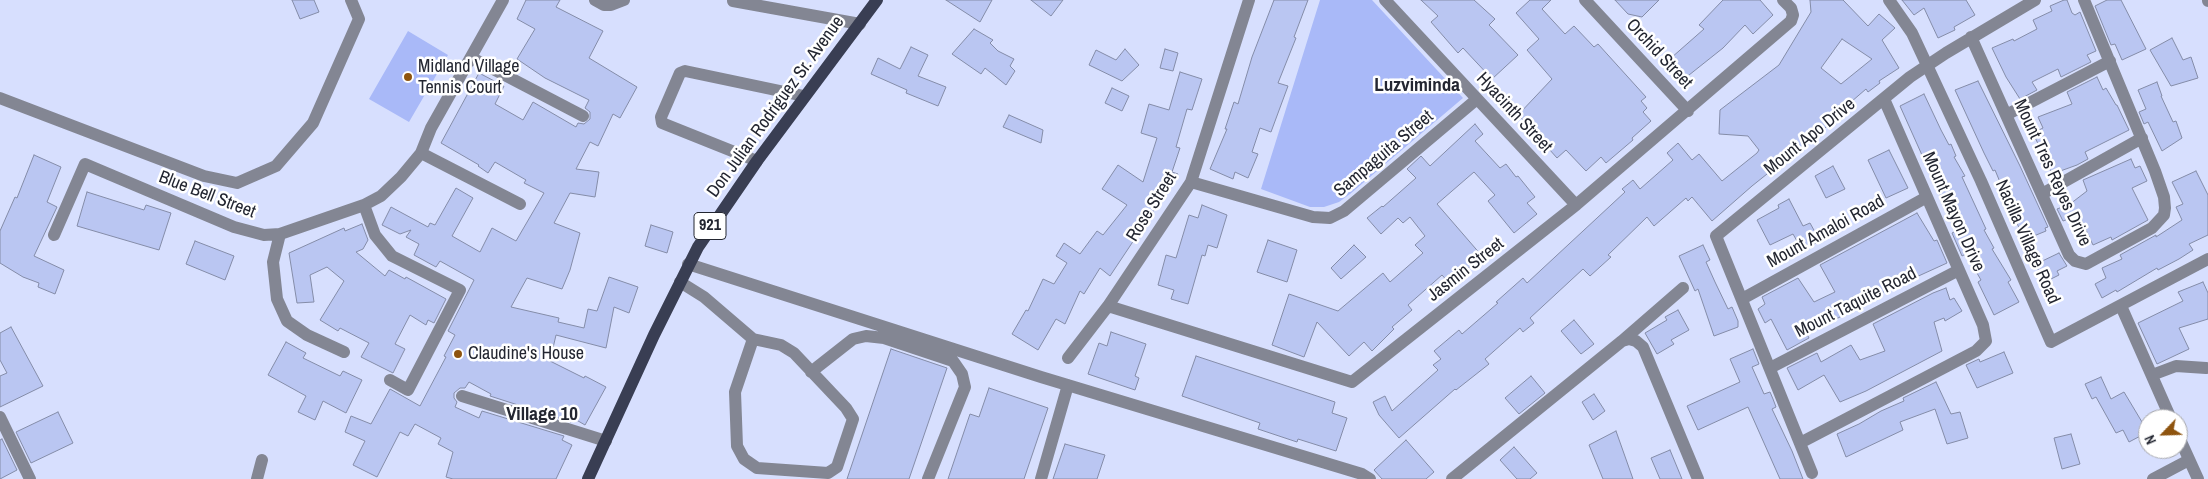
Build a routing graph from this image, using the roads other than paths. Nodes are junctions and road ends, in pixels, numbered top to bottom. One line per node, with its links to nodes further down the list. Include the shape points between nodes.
1 (352, 0): 20 (street, via 359,19 313,123 276,166 238,183 204,176)
2 (503, 0): 16 (street, Blue Bell Street)
3 (595, 0): 4 (street, via 611,5)
4 (624, 0)
5 (877, 0): 14 (main road, Don Julian Rodriguez Sr. Avenue / 921)
6 (1249, 0): 29 (street, Rose Street)
7 (1385, 0): 21 (street, Hyacinth Street)
8 (1585, 0): 23 (street, Orchid Street)
9 (1783, 0): 23 (street, Jasmin Street, via 1793,15 1791,21)
10 (1888, 0): 18 (street, Nacilla Village Road, via 1906,22)
11 (2035, 0): 15 (street)
12 (2084, 0): 17 (street, Mount Tres Reyes Drive)
13 (733, 2): 14 (street)
14 (860, 24): 19 (main road, Don Julian Rodriguez Sr. Avenue / 921)
15 (1971, 37): 18 (street); 24 (street, Mount Tres Reyes Drive)
16 (472, 58): 25 (street); 27 (street, Blue Bell Street, via 431,128)
17 (2110, 61): 24 (street); 26 (street, Mount Tres Reyes Drive)
18 (1926, 65): 22 (street, Mount Apo Drive); 44 (street, Nacilla Village Road, via 2051,342)
19 (804, 96): 28 (main road, Don Julian Rodriguez Sr. Avenue / 921); 28 (street, via 680,73 662,122)
20 (0, 98)
21 (1477, 99): 29 (street, Sampaguita Street, via 1344,211 1330,218 1313,217); 34 (street, Hyacinth Street)
22 (1884, 99): 31 (street, Mount Mayon Drive); 42 (street, Mount Apo Drive, via 1716,236)
23 (1688, 111): 34 (street, Jasmin Street)
24 (2006, 115): 30 (street, Mount Tres Reyes Drive)
25 (583, 116)
26 (2142, 138): 30 (street); 30 (street, Mount Tres Reyes Drive, via 2164,197 2164,215 2152,228 2126,243 2086,264 2074,262)
27 (421, 153): 32 (street); 33 (street, Blue Bell Street, via 402,177 381,196)
28 (757, 161): 38 (main road, Don Julian Rodriguez Sr. Avenue / 921, via 708,229)
29 (1191, 182): 43 (street, Rose Street)
30 (2042, 194)
31 (1927, 197): 39 (street, Mount Mayon Drive); 42 (street, Mount Amaloi Road)
32 (520, 204)
33 (364, 205): 35 (street, Blue Bell Street); 53 (street, via 375,235 392,256 460,290 408,390)
34 (1576, 205): 43 (street, Jasmin Street, via 1352,382)
35 (280, 234): 36 (street, Blue Bell Street, via 264,235 234,227 85,164); 47 (street, via 273,262 277,299 287,321)
36 (54, 235)
37 (2208, 259): 44 (street, Nacilla Village Road)
38 (688, 264): 40 (main road, Don Julian Rodriguez Sr. Avenue / 921); 54 (street)
39 (1959, 270): 49 (street, Mount Taquite Road); 59 (street, Mount Mayon Drive, via 1983,325 1986,341 1976,351)
40 (680, 282): 45 (street, via 704,297); 58 (main road, Don Julian Rodriguez Sr. Avenue / 921)
41 (1683, 288): 46 (street)
42 (1742, 299): 49 (street)
43 (1108, 306): 48 (street, Rose Street)
44 (2121, 306): 52 (street)
45 (753, 339): 51 (street, via 781,345 794,353); 51 (street, via 736,392 737,446 744,459 756,468 828,473 837,467 853,419)
46 (1622, 341): 69 (street); 70 (street, via 1636,341 1643,347)
47 (344, 352)
48 (1068, 358)
49 (1770, 368): 59 (street)
50 (2206, 368): 52 (street, via 2176,366)
51 (811, 372): 66 (street, via 853,338 866,336 884,338 953,361 962,374 965,387)
52 (2152, 375): 56 (street)
53 (390, 380)
54 (1068, 384): 67 (street); 68 (street)
55 (462, 396): 58 (street)
56 (2167, 409)
57 (0, 417): 63 (street)
58 (606, 441): 65 (main road, Don Julian Rodriguez Sr. Avenue / 921)
59 (1800, 443): 62 (street)
60 (262, 460): 64 (street)
61 (2189, 460): 71 (street); 72 (street)
62 (1812, 473)
63 (30, 479)
64 (257, 479)
65 (588, 479)
66 (928, 479)
67 (1041, 479)
68 (1370, 479)
69 (1452, 479)
70 (1698, 479)
71 (2153, 479)
72 (2198, 479)

